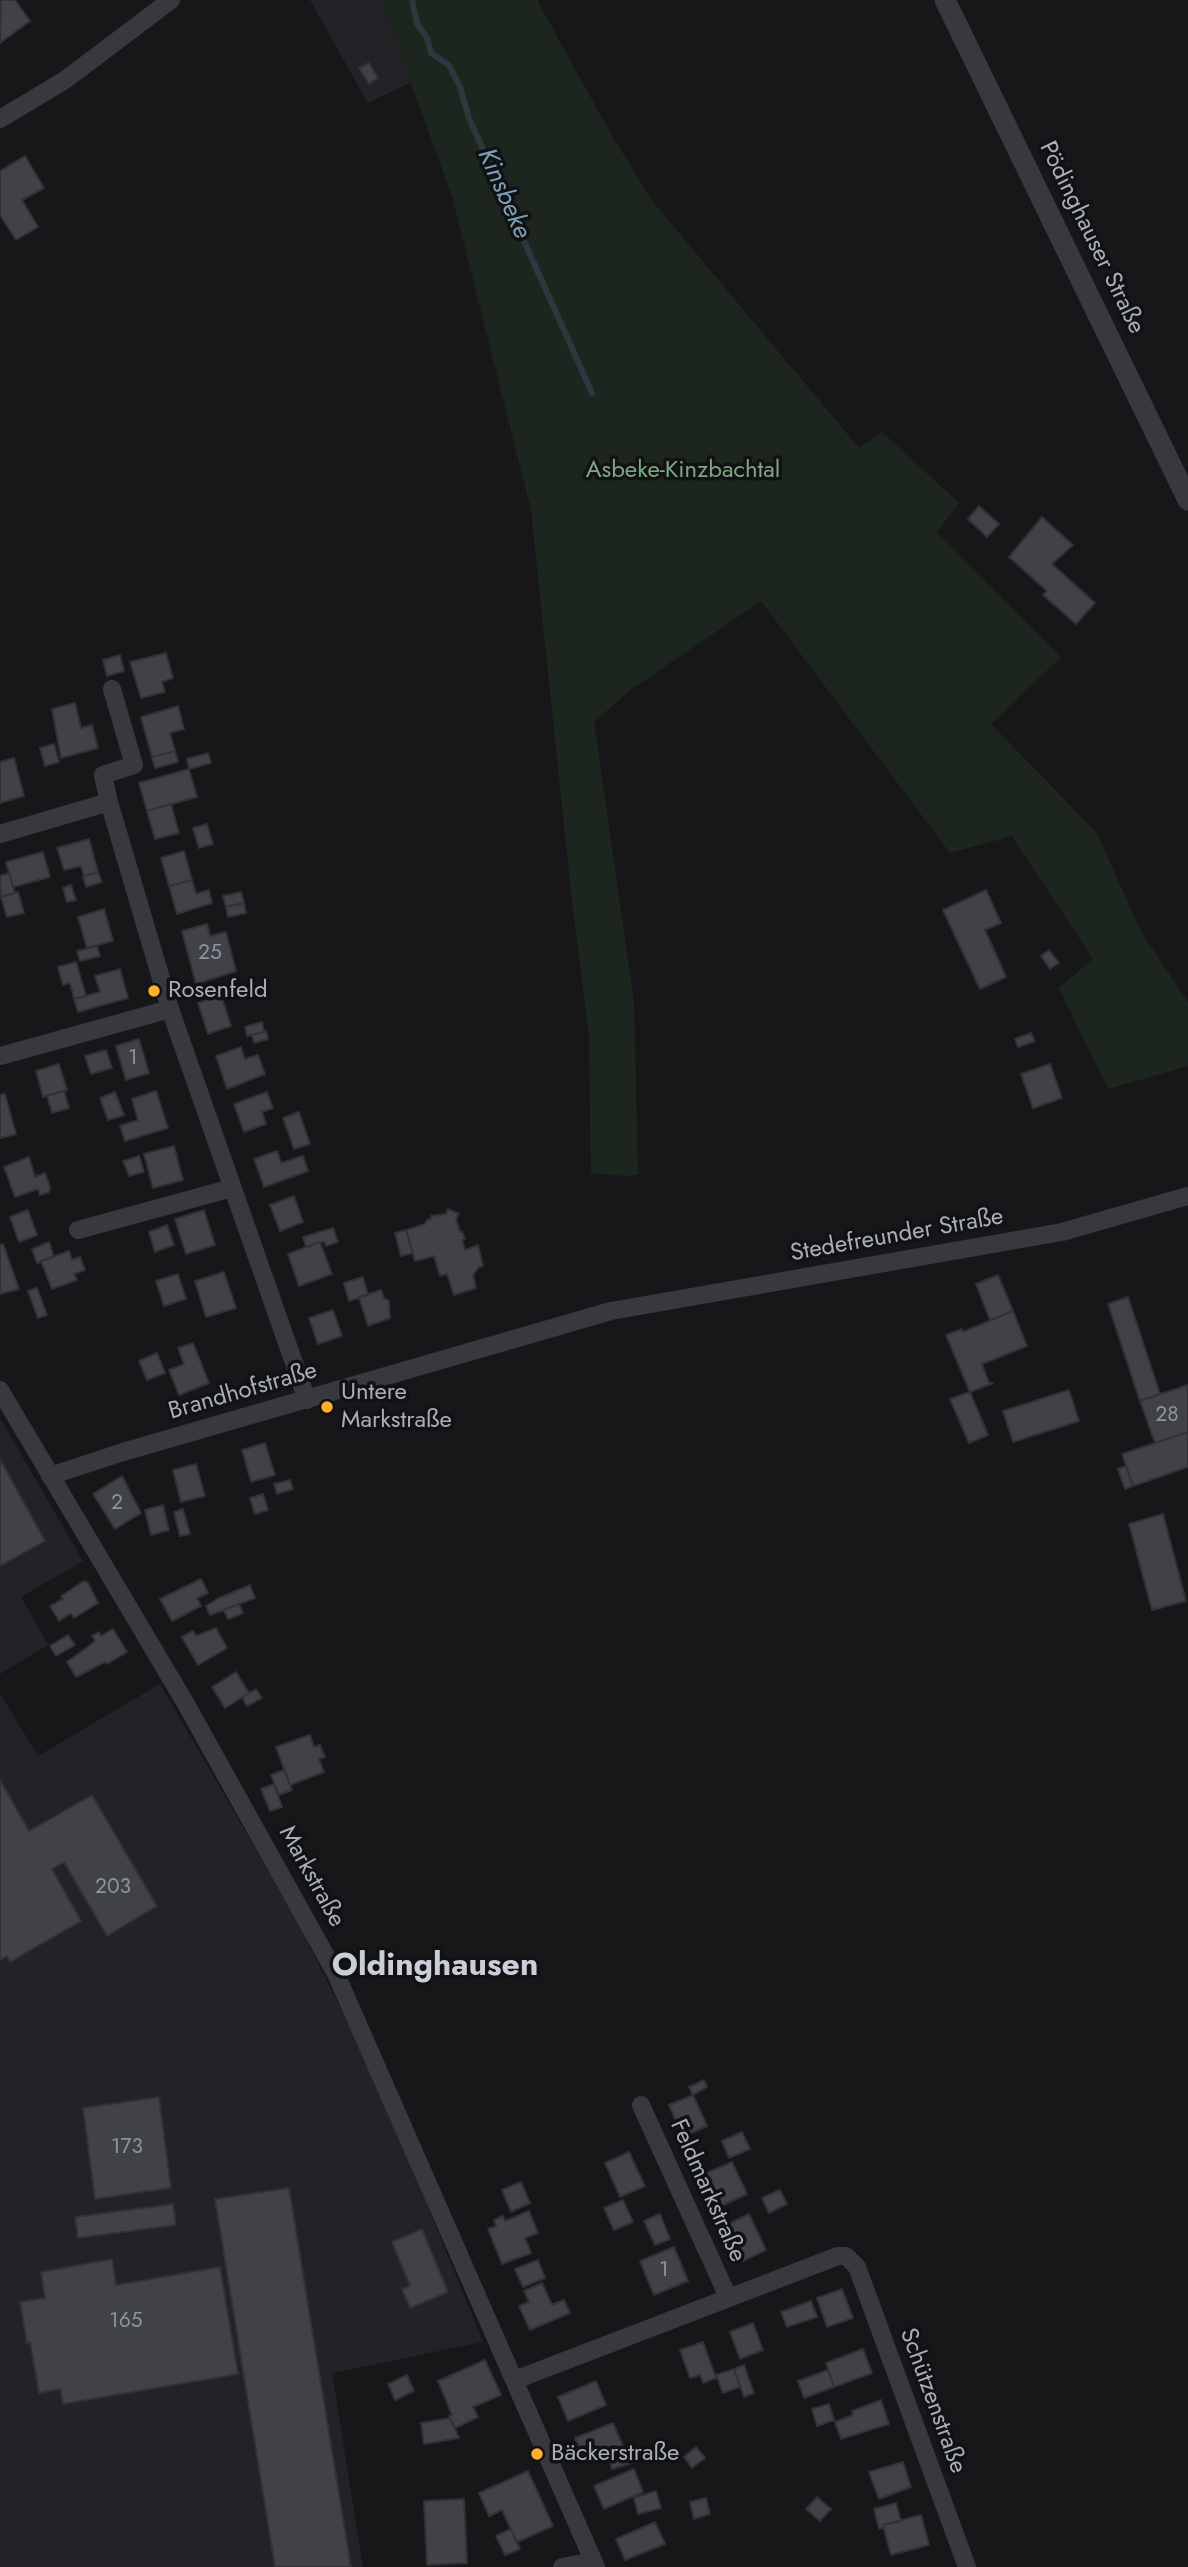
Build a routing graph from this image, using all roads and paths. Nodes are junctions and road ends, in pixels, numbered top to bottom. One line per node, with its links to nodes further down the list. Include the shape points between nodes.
1 (171, 0): 3 (street, via 65,80)
2 (945, 0): 4 (street, Pödinghauser Straße)
3 (0, 119)
4 (1188, 500)
5 (113, 689): 6 (street, via 134,765 103,775)
6 (109, 802): 7 (street); 8 (street)
7 (0, 834)
8 (170, 1009): 9 (street); 10 (street)
9 (0, 1056)
10 (232, 1188): 12 (street); 15 (street)
11 (1188, 1196): 13 (street, Stedefreunder Straße, via 1062,1232)
12 (78, 1230)
13 (611, 1311): 15 (street, Brandhofstraße)
14 (0, 1390): 16 (street, Markstraße)
15 (307, 1399): 16 (street, Brandhofstraße)
16 (50, 1476): 19 (street, Markstraße, via 336,1973)
17 (641, 2105): 18 (street, Feldmarkstraße)
18 (728, 2297): 19 (street); 22 (street, Schützenstraße, via 838,2256 846,2256 857,2267)
19 (515, 2380): 20 (street, Markstraße)
20 (594, 2564): 21 (street)
21 (562, 2567)
22 (967, 2567)

